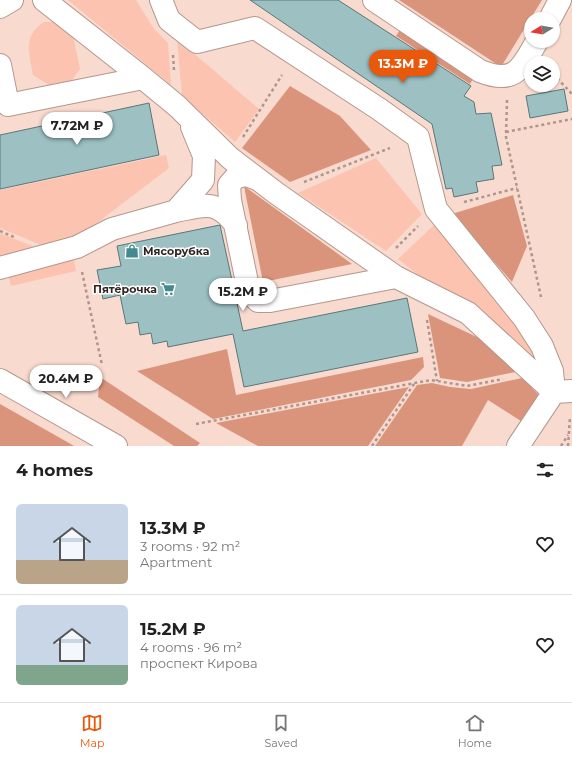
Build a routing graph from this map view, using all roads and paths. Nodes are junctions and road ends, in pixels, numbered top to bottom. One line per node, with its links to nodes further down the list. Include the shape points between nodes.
1 (12, 0): 6 (main road)
2 (44, 0): 12 (main road)
3 (161, 0): 9 (main road, via 169,20 197,42 255,28)
4 (374, 0): 11 (main road, via 480,71 493,76)
5 (560, 0): 7 (main road)
6 (0, 7)
7 (554, 12)
8 (533, 48): 11 (main road, via 519,70)
9 (296, 54): 18 (main road, via 379,108); 19 (path)
10 (0, 65): 12 (main road, via 8,106)
11 (508, 77): 17 (path)
12 (143, 78): 15 (main road)
13 (560, 81): 14 (path)
14 (572, 94)
15 (188, 118): 19 (main road); 21 (main road, via 204,156 203,180)
16 (572, 119): 17 (path)
17 (506, 132): 27 (path)
18 (418, 137): 20 (path); 33 (main road, via 436,209 524,318 542,346)
19 (241, 171): 20 (main road); 21 (main road); 22 (main road, via 230,185 230,200)
20 (276, 193): 25 (main road)
21 (176, 211): 22 (main road, via 214,206 226,213); 23 (main road, via 112,229)
22 (236, 225): 25 (main road, via 249,292 258,301 270,301)
23 (77, 246): 24 (main road); 28 (path)
24 (0, 268)
25 (396, 277): 26 (main road)
26 (421, 289): 29 (main road, via 468,313); 31 (path)
27 (541, 298)
28 (102, 365)
29 (532, 373): 31 (path, via 467,386); 33 (main road)
30 (0, 380): 36 (main road)
31 (438, 381): 32 (path)
32 (415, 383): 34 (path); 37 (path)
33 (566, 398): 35 (path); 38 (main road)
34 (196, 424)
35 (569, 433): 39 (path); 40 (path)
36 (116, 446)
37 (372, 446)
38 (518, 446)
39 (561, 446)
40 (568, 446)

